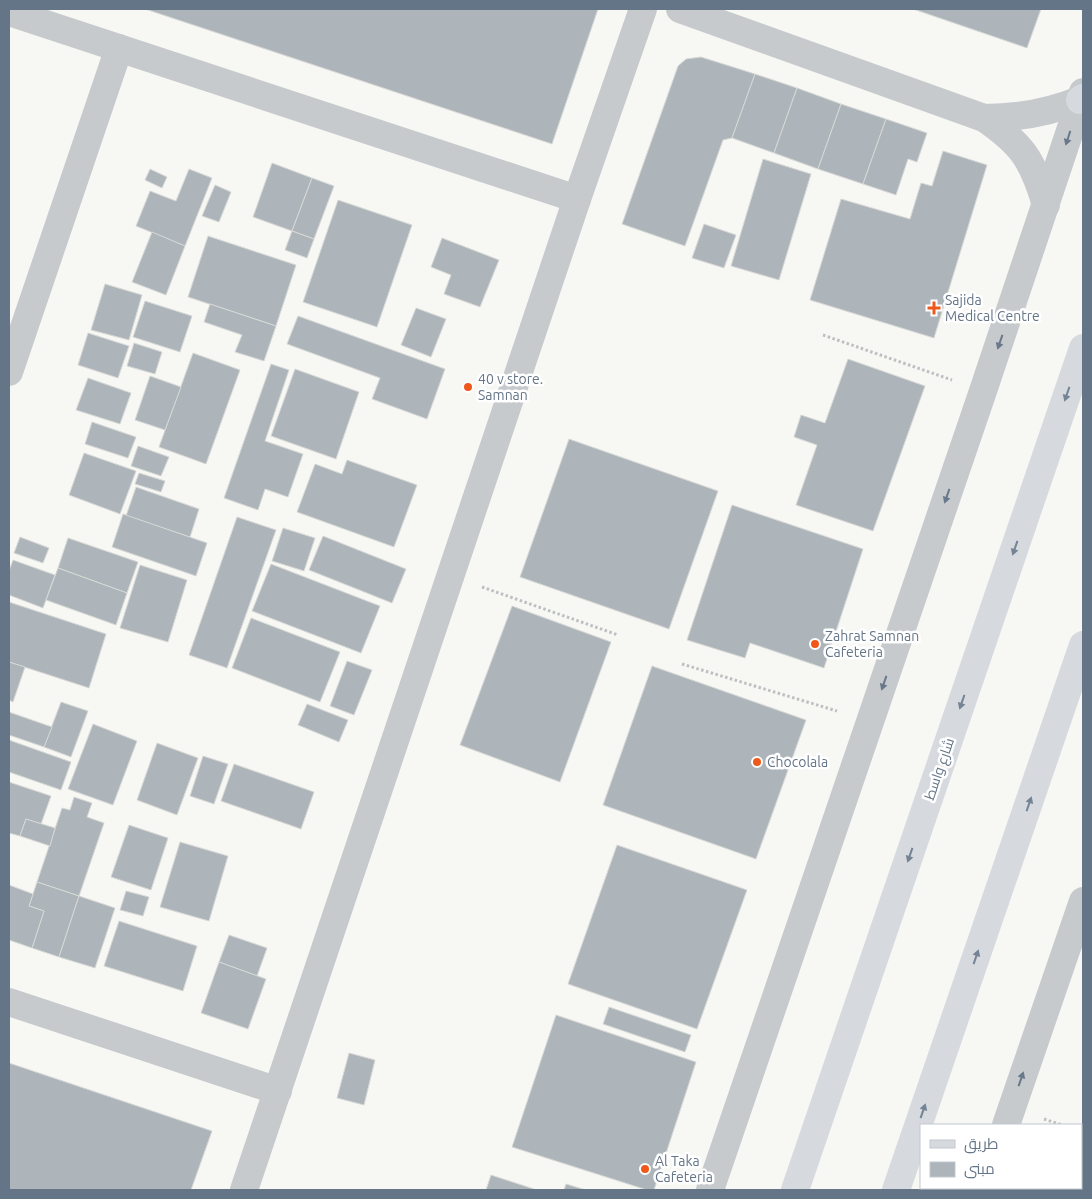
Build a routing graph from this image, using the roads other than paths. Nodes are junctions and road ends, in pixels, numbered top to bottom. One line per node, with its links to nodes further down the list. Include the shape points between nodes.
1 (643, 9): 7 (street)
2 (680, 9): 6 (street)
3 (9, 12): 4 (street)
4 (119, 48): 7 (street); 10 (street)
5 (1082, 97): 6 (street, via 1058,110 1009,118); 8 (street, one-way to 8)
6 (984, 118): 8 (street, via 1007,134 1025,154 1038,178)
7 (577, 199): 14 (street)
8 (1046, 205): 17 (street, one-way to 17)
9 (1083, 348): 18 (main road, شارع واسط, one-way to 18)
10 (9, 372)
11 (1083, 645): 19 (main road, one-way to 11)
12 (1083, 901): 15 (street, one-way to 12)
13 (9, 1002): 14 (street)
14 (278, 1091): 16 (street)
15 (1006, 1124)
16 (244, 1190)
17 (710, 1190)
18 (795, 1190)
19 (896, 1190)

